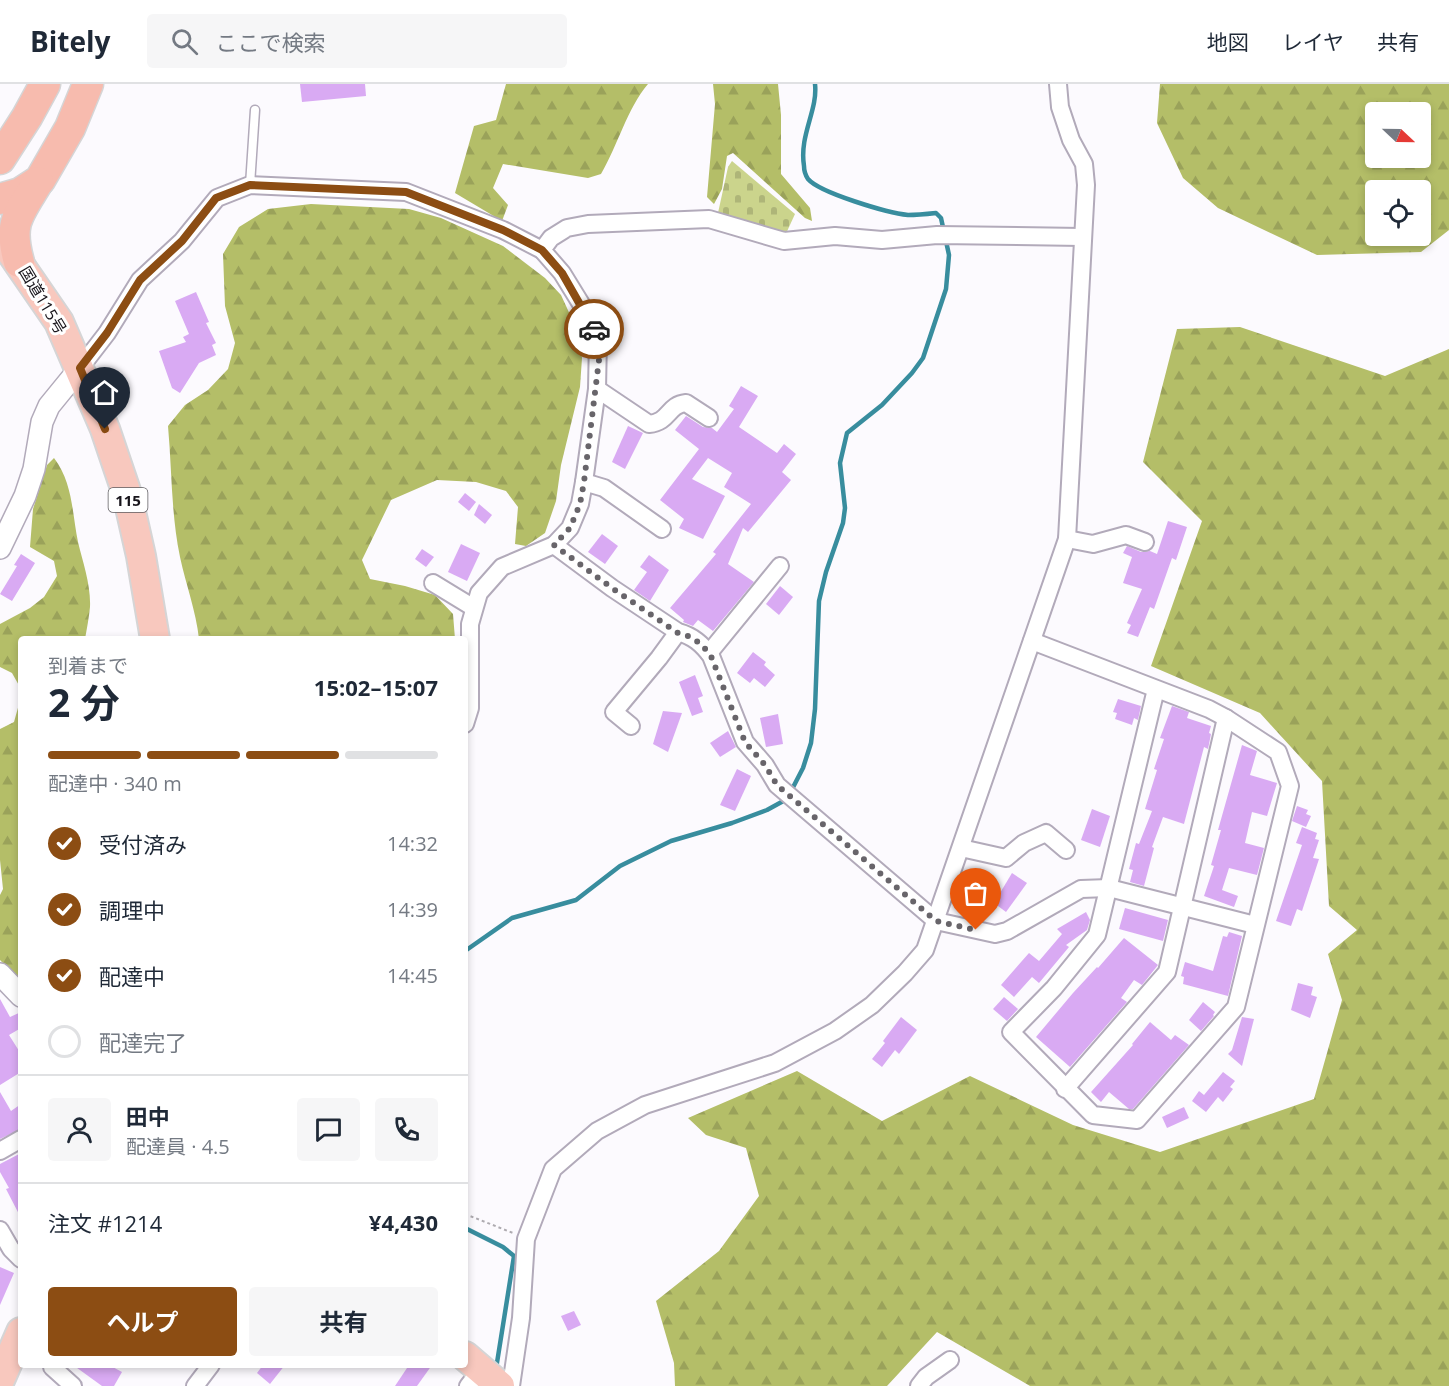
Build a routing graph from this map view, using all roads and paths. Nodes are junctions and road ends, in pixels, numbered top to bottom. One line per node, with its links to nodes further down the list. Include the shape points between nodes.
1 (28, 84): 6 (highway)
2 (45, 84): 7 (highway)
3 (88, 84): 8 (highway, via 70,128)
4 (1058, 84): 12 (street, via 1060,107 1084,164)
5 (255, 110): 9 (lane)
6 (0, 134)
7 (0, 159)
8 (40, 180): 10 (highway, via 20,193); 14 (highway, via 20,211)
9 (250, 185): 13 (street, via 406,192 503,230); 15 (street, via 216,198 182,241 140,280 107,333)
10 (0, 199)
11 (0, 236): 14 (highway, 国道115号 / 115)
12 (1082, 237): 13 (street, via 937,235 882,240 835,236 784,241 709,219 588,224 567,228 551,238); 20 (street)
13 (542, 250): 16 (street, via 562,273 598,339)
14 (8, 266): 15 (highway, 国道115号 / 115, via 59,322)
15 (73, 376): 23 (street, via 49,406 28,487); 28 (highway, 115, via 111,499); 29 (highway, 115, via 105,429 127,494)
16 (597, 388): 17 (street, via 649,424 659,423 678,404 686,402); 18 (street)
17 (710, 418)
18 (584, 482): 19 (street, via 604,488); 22 (street, via 570,528)
19 (662, 529)
20 (1067, 539): 21 (street, via 1093,544 1126,535); 30 (street)
21 (1145, 542)
22 (554, 545): 26 (street, via 502,567 479,593); 27 (street)
23 (0, 548)
24 (780, 566): 31 (street)
25 (433, 583): 26 (street)
26 (474, 608): 33 (street, via 470,624)
27 (678, 633): 31 (street, via 689,635); 35 (street, via 614,712)
28 (136, 636)
29 (154, 636)
30 (1032, 641): 32 (street); 36 (street)
31 (709, 653): 40 (street, via 745,742 777,785)
32 (1156, 689): 34 (street); 38 (street)
33 (468, 714)
34 (1226, 718): 39 (street); 41 (street, via 1278,752 1290,786)
35 (631, 726)
36 (961, 848): 37 (street, via 1006,858 1024,843 1046,833); 40 (street)
37 (1066, 850)
38 (1109, 888): 39 (street); 40 (street, via 1081,889 995,934); 44 (street, via 1097,935 1011,1032)
39 (1180, 907): 41 (street); 44 (street, via 1167,972)
40 (936, 921): 49 (street, via 925,950 905,974 872,1005 835,1031 775,1064 645,1105 597,1131 554,1169)
41 (1255, 925): 44 (street, via 1236,1007 1137,1120 1093,1115)
42 (0, 974): 43 (street)
43 (18, 993)
44 (1065, 1089)
45 (18, 1141): 46 (street)
46 (0, 1151)
47 (468, 1215): 49 (path)
48 (0, 1230): 50 (street)
49 (526, 1239): 57 (street, via 521,1318)
50 (18, 1256)
51 (18, 1341): 55 (highway)
52 (951, 1360): 58 (street)
53 (35, 1368): 55 (highway)
54 (43, 1368): 56 (street)
55 (5, 1380)
56 (73, 1386)
57 (511, 1386)
58 (919, 1386)

